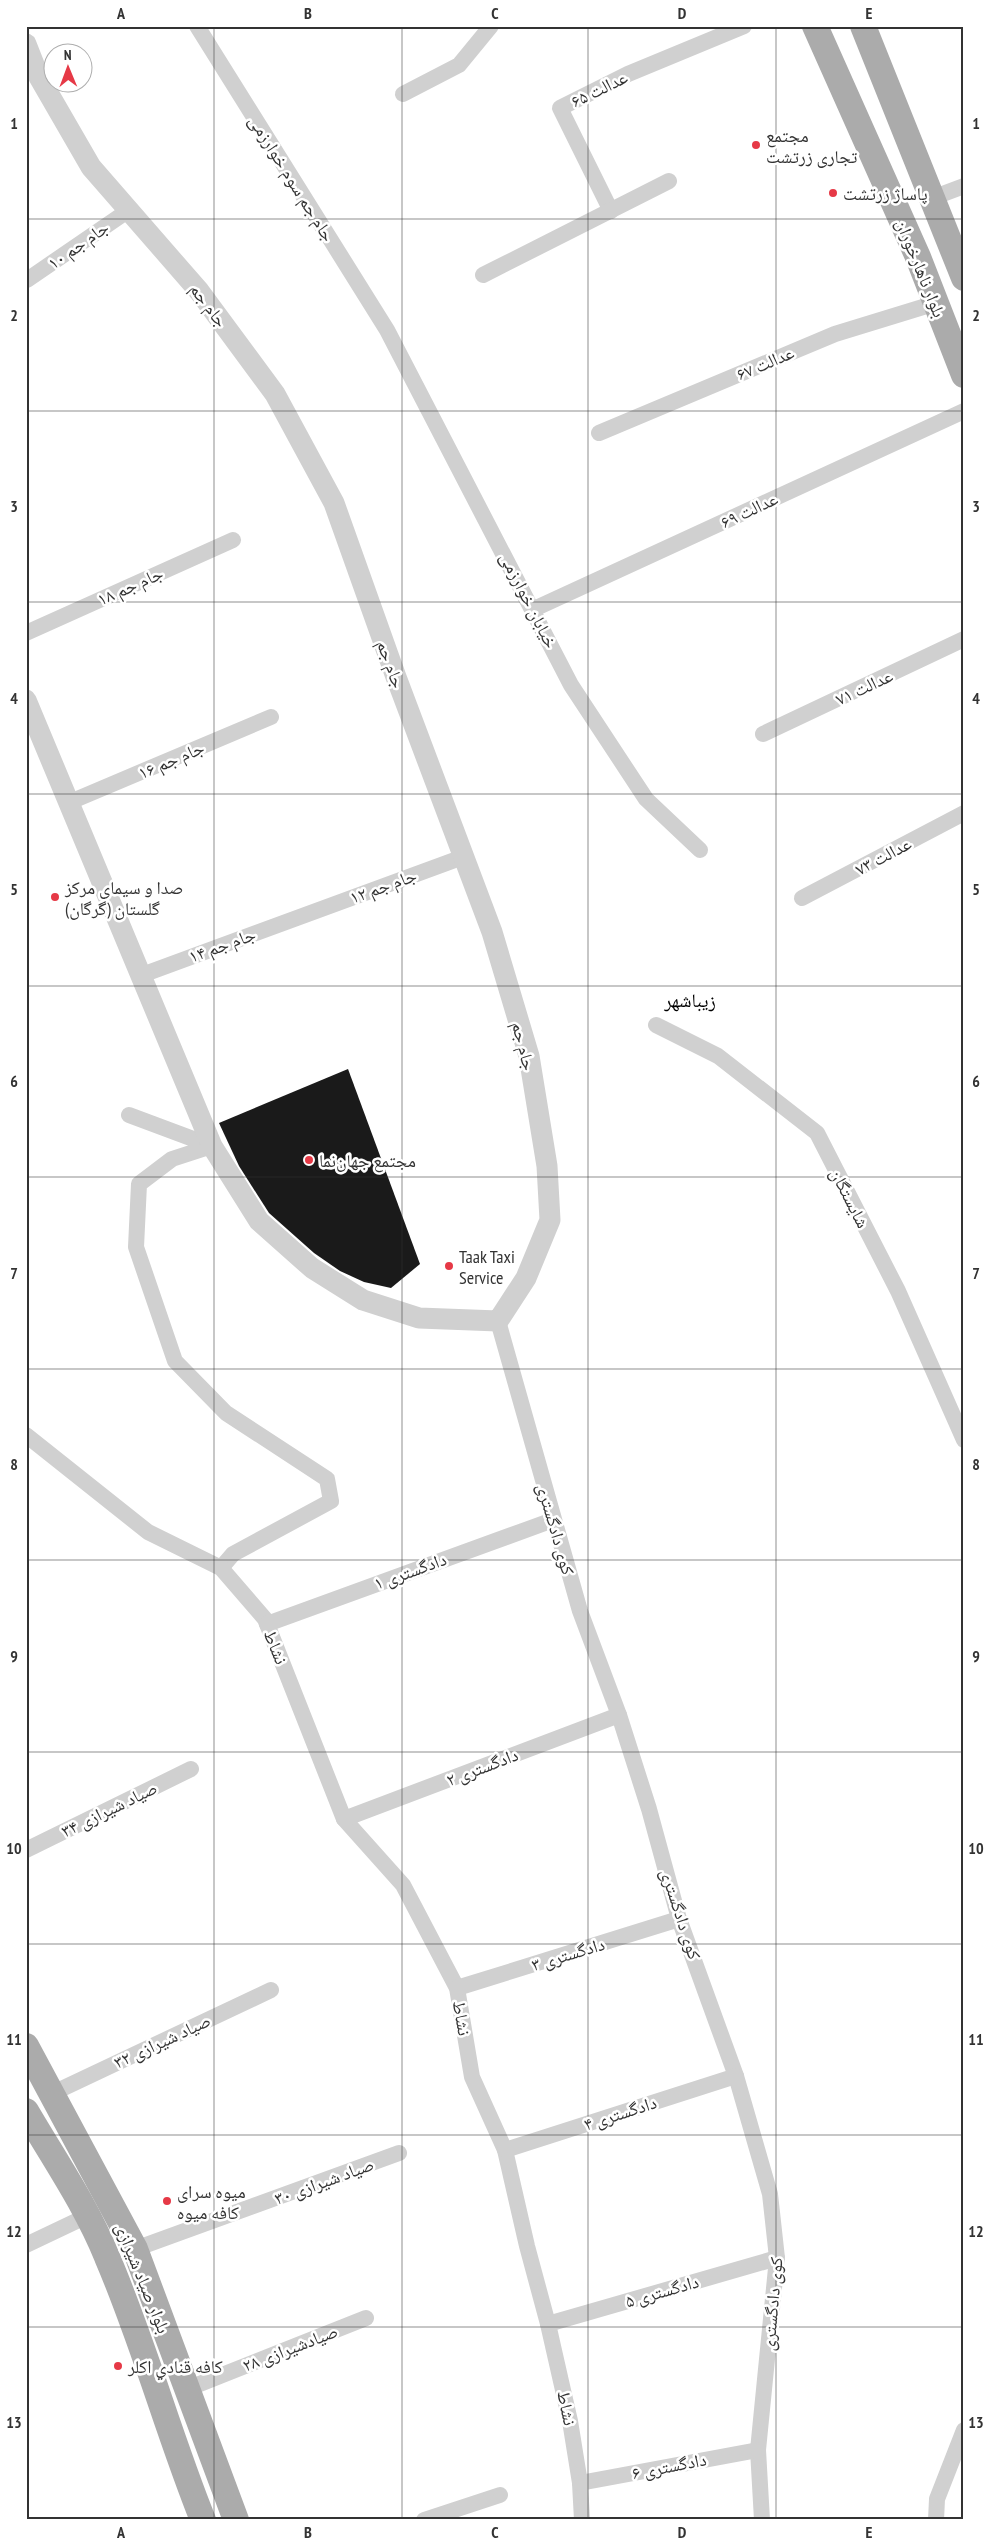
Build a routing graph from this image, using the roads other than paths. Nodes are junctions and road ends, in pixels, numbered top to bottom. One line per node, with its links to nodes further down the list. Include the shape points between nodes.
1 (490, 26): 7 (street, via 459,65)
2 (744, 26): 12 (street, عدالت ۶۵, via 628,74 560,108)
3 (815, 26): 14 (main road, بلوار ناهارخوران)
4 (863, 26): 10 (main road, بلوار ناهارخوران)
5 (200, 27): 19 (street, جام جم سوم خوارزمی)
6 (26, 44): 11 (street, جام جم, via 38,76 91,167)
7 (403, 94)
8 (669, 181): 12 (street)
9 (964, 186): 10 (street)
10 (932, 198): 13 (main road, بلوار ناهارخوران)
11 (129, 210): 17 (street, ۱۰ جام جم); 33 (street, جام جم, via 200,291 274,394 334,503)
12 (611, 210): 15 (street)
13 (951, 245): 14 (main road); 16 (main road, بلوار ناهارخوران)
14 (918, 257): 18 (main road, بلوار ناهارخوران)
15 (483, 275)
16 (964, 278)
17 (27, 280)
18 (936, 303): 20 (main road, بلوار ناهارخوران); 22 (street, عدالت ۶۷, via 835,334)
19 (387, 330): 24 (street, خیابان خوارزمی)
20 (964, 375)
21 (964, 411): 24 (street, عدالت ۶۹)
22 (598, 433)
23 (233, 540): 25 (street, ۱۸ جام جم)
24 (534, 609): 32 (street, خیابان خوارزمی, via 572,685 646,799)
25 (26, 633)
26 (964, 640): 29 (street, عدالت ۷۱)
27 (26, 700): 30 (street)
28 (271, 717): 30 (street, ۱۶ جام جم)
29 (764, 734)
30 (70, 802): 36 (street)
31 (964, 813): 34 (street, عدالت ۷۳)
32 (700, 850)
33 (463, 857): 35 (street, ۱۲ جام جم); 40 (street, جام جم, via 492,932 529,1056 547,1166 550,1220 526,1278)
34 (802, 898)
35 (302, 916): 36 (street, ۱۴ جام جم)
36 (142, 975): 39 (street)
37 (656, 1026): 42 (street, شایستگان, via 718,1056 817,1134 898,1291)
38 (128, 1115): 39 (street)
39 (212, 1146): 40 (street, via 259,1221 312,1268 363,1300 418,1318); 44 (street, via 172,1159 139,1184 136,1247 174,1361 226,1413 327,1479 331,1501 233,1554)
40 (498, 1321): 43 (street, کوی دادگستری)
41 (26, 1435): 44 (street, via 148,1532)
42 (964, 1440)
43 (553, 1520): 45 (street, دادگستری ۱); 46 (street, کوی دادگستری, via 580,1611)
44 (221, 1568): 45 (street, نشاط)
45 (267, 1624): 48 (street, نشاط)
46 (619, 1715): 48 (street, دادگستری ۲); 50 (street, کوی دادگستری, via 650,1809)
47 (191, 1769): 49 (street, صیاد شیرازی ۳۴)
48 (344, 1819): 51 (street, نشاط, via 403,1885)
49 (26, 1850)
50 (679, 1919): 51 (street, دادگستری ۳); 54 (street, کوی دادگستری)
51 (457, 1988): 57 (street, نشاط, via 472,2077)
52 (271, 1990): 55 (street, صیاد شیرازی ۳۲)
53 (26, 2046): 55 (main road, بلوار صیاد شیرازی)
54 (736, 2076): 57 (street, دادگستری ۴); 62 (street, کوی دادگستری, via 770,2194)
55 (53, 2093): 61 (main road, بلوار صیاد شیرازی)
56 (26, 2111): 59 (main road, بلوار صیاد شیرازی)
57 (505, 2150): 64 (street, نشاط, via 526,2246)
58 (399, 2154): 61 (street, صیاد شیرازی ۳۰)
59 (87, 2216): 60 (street); 69 (main road, بلوار صیاد شیرازی, via 114,2274)
60 (26, 2245)
61 (135, 2249): 65 (main road, بلوار صیاد شیرازی)
62 (777, 2258): 64 (street, دادگستری ۵); 67 (street, کوی دادگستری)
63 (366, 2318): 65 (street, ۲۸ صیادشیرازی)
64 (548, 2324): 70 (street, نشاط)
65 (187, 2389): 68 (main road, بلوار صیاد شیرازی)
66 (964, 2430): 77 (street, via 937,2499)
67 (758, 2450): 70 (street, دادگستری ۶); 76 (street, کوی دادگستری)
68 (214, 2459): 69 (main road); 73 (main road, بلوار صیاد شیرازی)
69 (183, 2470): 72 (main road, بلوار صیاد شیرازی)
70 (580, 2483): 75 (street, نشاط)
71 (500, 2495): 74 (street)
72 (203, 2520)
73 (236, 2520)
74 (424, 2520)
75 (582, 2520)
76 (762, 2520)
77 (936, 2520)

